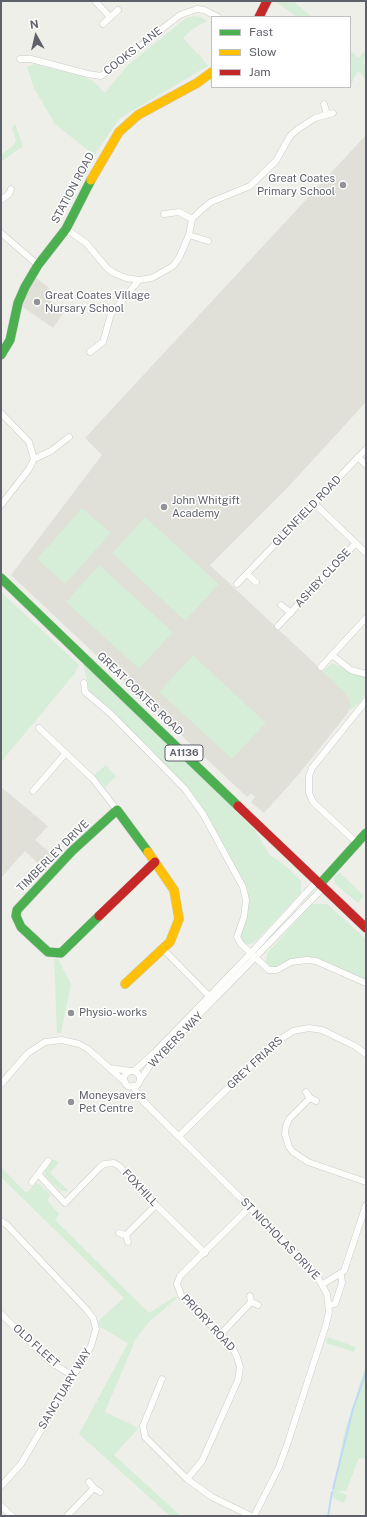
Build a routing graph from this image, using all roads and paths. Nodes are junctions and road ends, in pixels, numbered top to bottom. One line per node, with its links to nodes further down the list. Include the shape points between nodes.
1 (95, 1): 6 (street)
2 (267, 1): 5 (street)
3 (118, 10): 6 (street)
4 (216, 16): 8 (street, COOKS LANE, via 197,9 184,13 101,76 31,59)
5 (260, 16)
6 (110, 17): 7 (street)
7 (103, 24)
8 (20, 59)
9 (211, 73): 15 (street, STATION ROAD, via 138,115 119,132 98,165)
10 (324, 104): 14 (street, via 330,113 315,118 290,136 276,161 250,186 211,202)
11 (11, 189): 12 (street)
12 (1, 200)
13 (164, 214): 14 (street, via 179,212)
14 (192, 219): 17 (street)
15 (66, 229): 19 (street, STATION ROAD); 20 (street, via 86,243 107,268 126,278)
16 (1, 233): 19 (street)
17 (189, 235): 18 (street); 20 (street, via 180,258 173,266 152,278)
18 (208, 241)
19 (38, 265): 22 (street, STATION ROAD, via 18,303 10,340)
20 (139, 280): 21 (street, via 111,314 103,342)
21 (90, 352)
22 (1, 355)
23 (1, 413): 27 (street, via 29,442)
24 (70, 437): 27 (street, via 51,451)
25 (366, 449): 26 (street, GLENFIELD ROAD)
26 (358, 458): 28 (street); 29 (street, GLENFIELD ROAD)
27 (34, 459): 30 (street)
28 (366, 465)
29 (314, 503): 31 (street); 33 (street, GLENFIELD ROAD)
30 (1, 505)
31 (356, 544): 32 (street); 38 (street, ASHBY CLOSE)
32 (366, 553)
33 (247, 574): 35 (street); 36 (street, GLENFIELD ROAD)
34 (1, 578): 53 (street, GREAT COATES ROAD / A1136)
35 (256, 582)
36 (237, 584)
37 (281, 605): 38 (street, ASHBY CLOSE)
38 (291, 613): 40 (street, ASHBY CLOSE)
39 (366, 618): 41 (street)
40 (278, 626)
41 (332, 655): 42 (street); 43 (street, via 351,670)
42 (321, 667)
43 (366, 674)
44 (84, 682): 56 (street, via 85,692 111,714 185,789 203,814 243,888 246,900 244,917 237,937)
45 (366, 701): 51 (street, via 312,768 309,776 309,793 313,802)
46 (38, 728): 47 (street)
47 (64, 754): 48 (street); 49 (street, via 93,779)
48 (33, 791)
49 (117, 810): 52 (street); 52 (street, TIMBERLEY DRIVE, via 72,851 17,910 16,916 21,928 48,952 61,953)
50 (366, 833): 51 (street)
51 (357, 843): 53 (street)
52 (155, 862): 55 (street, via 174,890 178,906 179,919 175,932)
53 (320, 884): 54 (street, GREAT COATES ROAD / A1136); 56 (street, WYBERS WAY); 56 (street, WYBERS WAY)
54 (366, 928)
55 (163, 949): 58 (street); 59 (street)
56 (253, 956): 57 (street, via 269,970 277,970 298,960 316,961); 59 (street, WYBERS WAY)
57 (366, 983)
58 (124, 984)
59 (211, 999): 62 (street, WYBERS WAY); 63 (street, WYBERS WAY, via 151,1064)
60 (366, 1054): 68 (street, GREY FRIARS, via 322,1030 309,1028 293,1031 273,1044)
61 (108, 1068): 62 (street); 64 (street); 65 (street, via 88,1049 70,1041 58,1040 46,1042 28,1053)
62 (132, 1071): 63 (street, via 138,1074); 64 (street, via 125,1075)
63 (140, 1080): 66 (street)
64 (125, 1082): 66 (street)
65 (1, 1084)
66 (133, 1086): 68 (street, ST NICHOLAS DRIVE, via 141,1099)
67 (306, 1092): 72 (street, via 313,1099 290,1119 286,1126 285,1134 289,1147 308,1162)
68 (179, 1136): 75 (street, ST NICHOLAS DRIVE)
69 (48, 1161): 70 (street)
70 (38, 1176): 71 (street); 74 (street, FOXHILL, via 65,1203 100,1167 114,1163)
71 (32, 1182)
72 (366, 1182)
73 (366, 1205): 81 (street, via 346,1267)
74 (156, 1206): 78 (street); 80 (street, FOXHILL)
75 (250, 1207): 80 (street, PRIORY ROAD); 82 (street, ST NICHOLAS DRIVE, via 314,1271)
76 (1, 1221): 87 (street, SANCTUARY WAY, via 93,1318 96,1329 94,1337)
77 (119, 1233): 78 (street)
78 (126, 1235): 79 (street)
79 (128, 1242)
80 (205, 1253): 86 (street, PRIORY ROAD, via 180,1276 177,1284 181,1295)
81 (341, 1274): 82 (street); 84 (street, via 342,1283 335,1304)
82 (323, 1284): 84 (street, ST NICHOLAS DRIVE)
83 (253, 1301): 86 (street)
84 (329, 1305): 98 (street, ST NICHOLAS DRIVE, via 326,1325 288,1442)
85 (1, 1314): 87 (street, OLD FLEET, via 52,1362)
86 (221, 1334): 89 (street, PRIORY ROAD, via 235,1352 240,1374 202,1462)
87 (73, 1376): 91 (street, SANCTUARY WAY, via 21,1464)
88 (162, 1380): 89 (street, via 144,1421 142,1432)
89 (187, 1479): 97 (street, via 212,1497)
90 (89, 1482): 92 (street)
91 (1, 1486)
92 (94, 1488): 93 (street); 96 (street)
93 (100, 1492)
94 (1, 1506): 95 (street)
95 (12, 1516)
96 (67, 1516)
97 (251, 1516)
98 (254, 1516)

